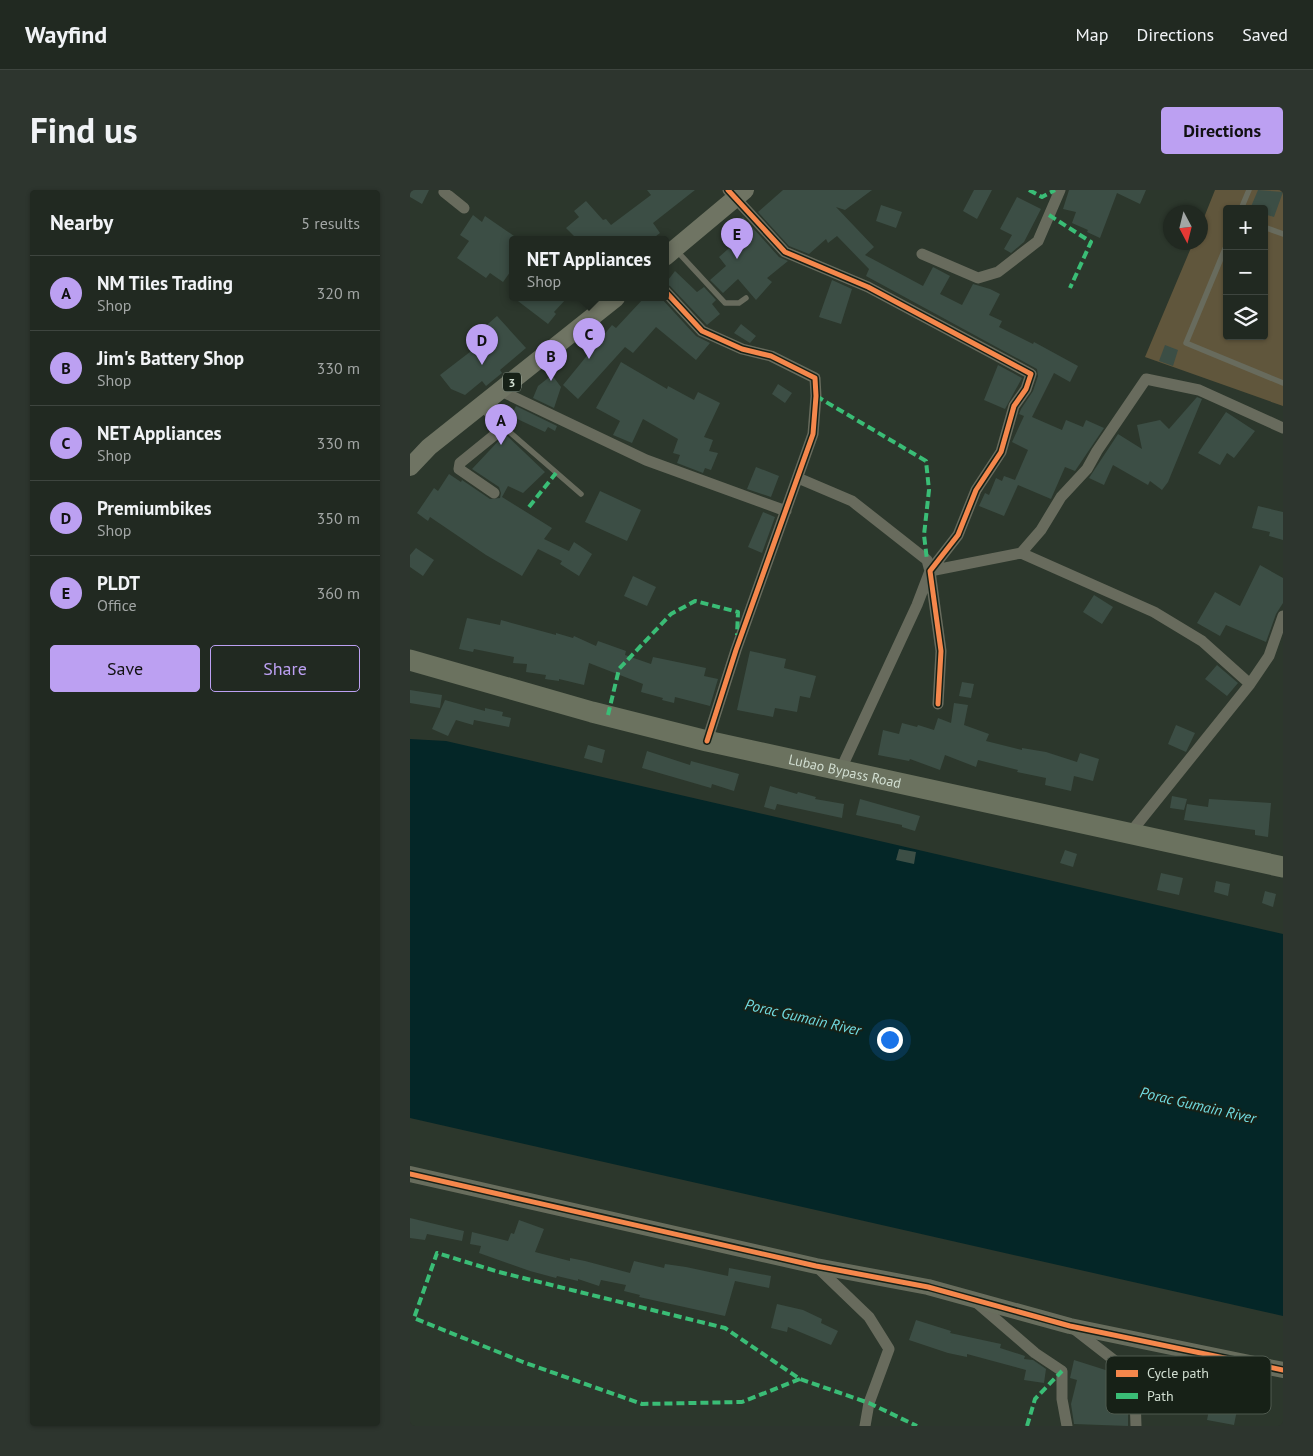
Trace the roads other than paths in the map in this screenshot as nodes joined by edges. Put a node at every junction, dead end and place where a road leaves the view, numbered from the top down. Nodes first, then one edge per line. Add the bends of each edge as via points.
1 (445, 190) edge
2 (1060, 190) edge
3 (1249, 190) edge
4 (736, 193) edge
5 (1243, 205) edge
6 (464, 208) dead end
7 (1268, 228) edge
8 (1283, 234) edge
9 (1225, 250) edge
10 (670, 253) edge
11 (922, 254) dead end
12 (669, 295) edge
13 (746, 298) dead end
14 (612, 301) edge
15 (1283, 383) edge
16 (501, 391) junction
17 (482, 406) junction
18 (500, 426) junction
19 (1283, 428) edge
20 (410, 467) edge
21 (798, 478) junction
22 (494, 493) dead end
23 (581, 494) dead end
24 (786, 511) junction
25 (1021, 553) junction
26 (930, 571) junction
27 (1283, 616) edge
28 (410, 660) edge
29 (1250, 684) junction
30 (938, 704) dead end
31 (707, 741) junction
32 (840, 771) junction
33 (1131, 832) junction
34 (1283, 867) edge
35 (410, 1174) edge
36 (816, 1266) junction
37 (974, 1301) junction
38 (1070, 1326) junction
39 (1109, 1356) edge
40 (1215, 1356) edge
41 (865, 1426) edge
42 (1067, 1426) edge

1 - 6 street
2 - 11 street via 1038,241 998,272 978,278
3 - 5 lane
4 - 10 main road
4 - 26 street via 785,252 868,287 1031,374 1026,389 1014,406 1001,452 976,490 958,535
7 - 8 lane
9 - 15 lane via 1186,344
10 - 13 lane via 725,303 739,303
12 - 21 street via 702,331 742,349 771,356 814,378 813,434
14 - 16 main road, 3
16 - 17 main road, 3
16 - 24 street via 646,460
17 - 18 street
17 - 20 main road, 3
18 - 22 street via 497,434 459,466
18 - 23 lane
19 - 25 street via 1199,390 1146,379 1087,469 1060,497 1041,530
21 - 24 street
21 - 26 street via 852,501 927,560
24 - 31 street
25 - 26 street
25 - 29 street via 1154,612 1202,641
26 - 30 street via 941,651
26 - 32 street
27 - 29 street via 1269,656
28 - 31 highway, Lubao Bypass Road
29 - 33 street
31 - 32 highway, Lubao Bypass Road
32 - 33 highway, Lubao Bypass Road
33 - 34 highway, Lubao Bypass Road
35 - 36 street
36 - 37 street via 928,1287
36 - 41 street via 869,1317 889,1349 868,1403
37 - 38 street
37 - 42 street via 1035,1353 1062,1371 1062,1399
38 - 39 street
38 - 40 street

